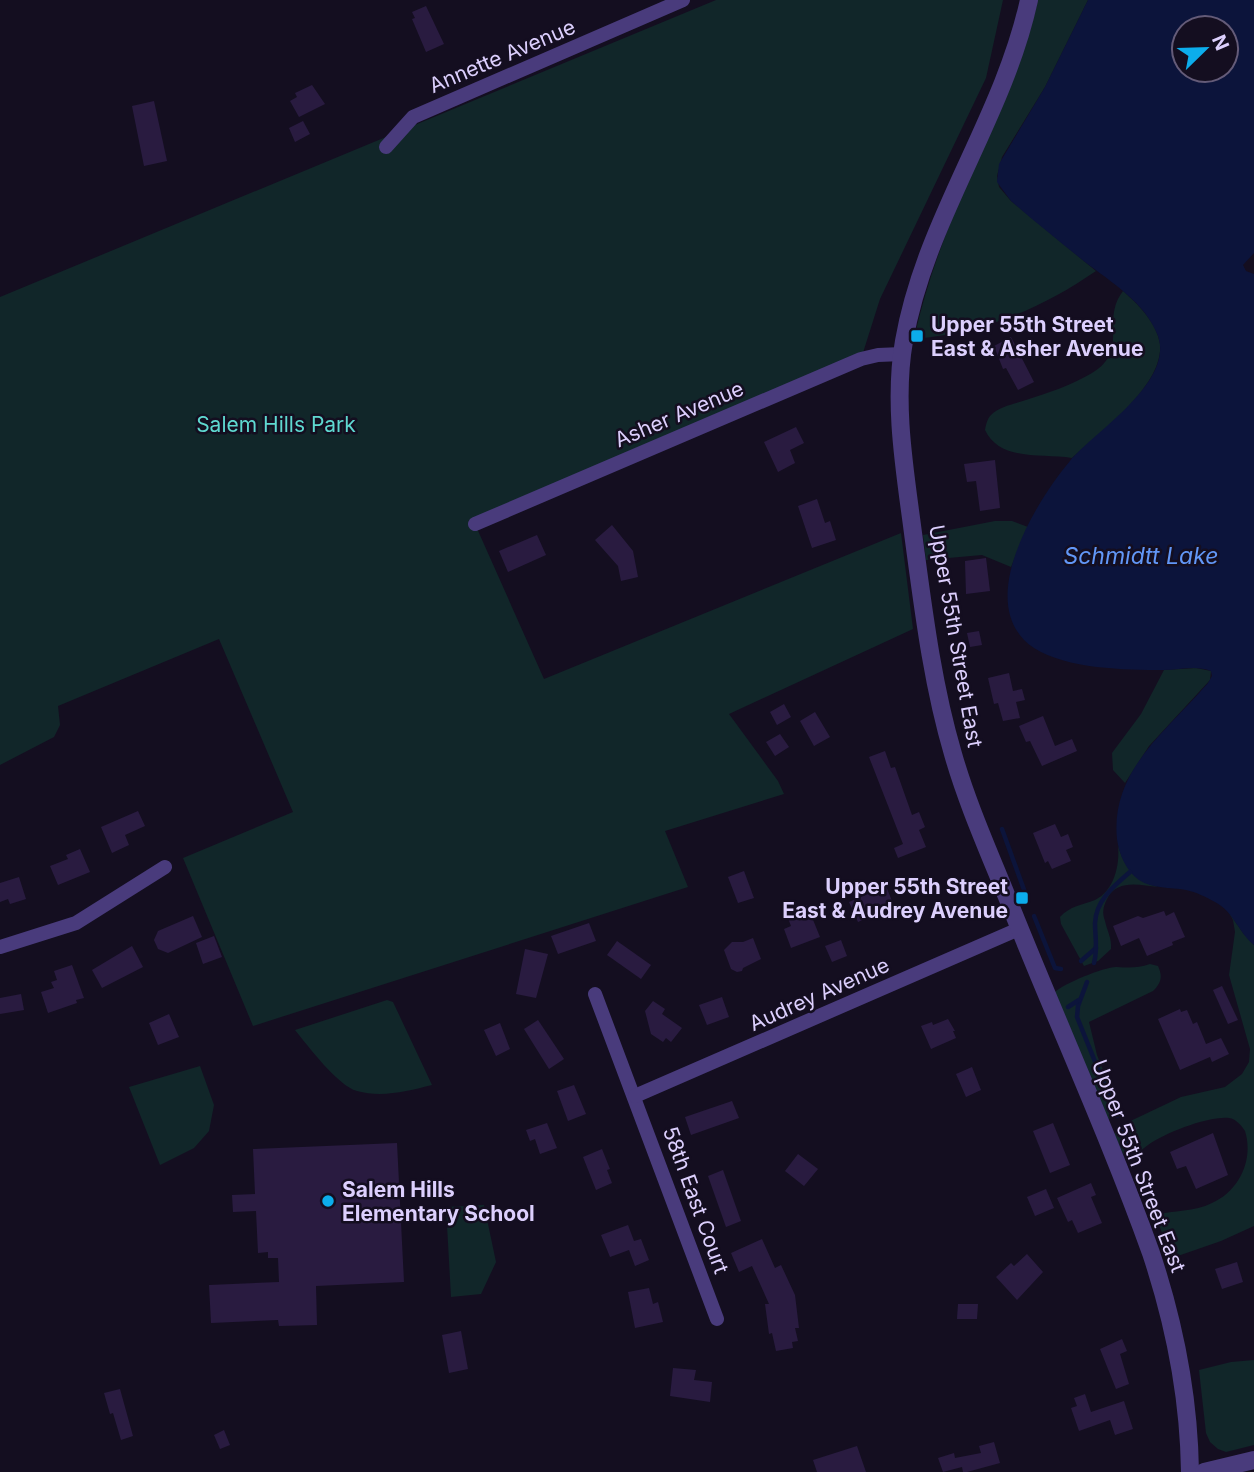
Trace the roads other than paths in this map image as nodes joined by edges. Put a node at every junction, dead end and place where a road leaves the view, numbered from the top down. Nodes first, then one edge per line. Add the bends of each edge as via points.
1 (683, 0) edge
2 (1029, 0) edge
3 (386, 147) dead end
4 (902, 354) junction
5 (475, 524) dead end
6 (165, 867) dead end
7 (1019, 929) junction
8 (0, 947) edge
9 (595, 994) dead end
10 (635, 1096) junction
11 (717, 1319) dead end
12 (1254, 1460) edge
13 (1190, 1472) edge
14 (1204, 1472) edge

1 - 3 street, Annette Avenue via 413,117
2 - 4 street, Upper 55th Street East via 1002,84 928,252
4 - 5 street, Asher Avenue via 863,358
4 - 7 street, Upper 55th Street East via 906,480 942,712 960,775
6 - 8 street via 76,923
7 - 10 street, Audrey Avenue
7 - 13 street, Upper 55th Street East via 1164,1291 1185,1392
9 - 10 street, 58th East Court
10 - 11 street, 58th East Court
12 - 14 street

